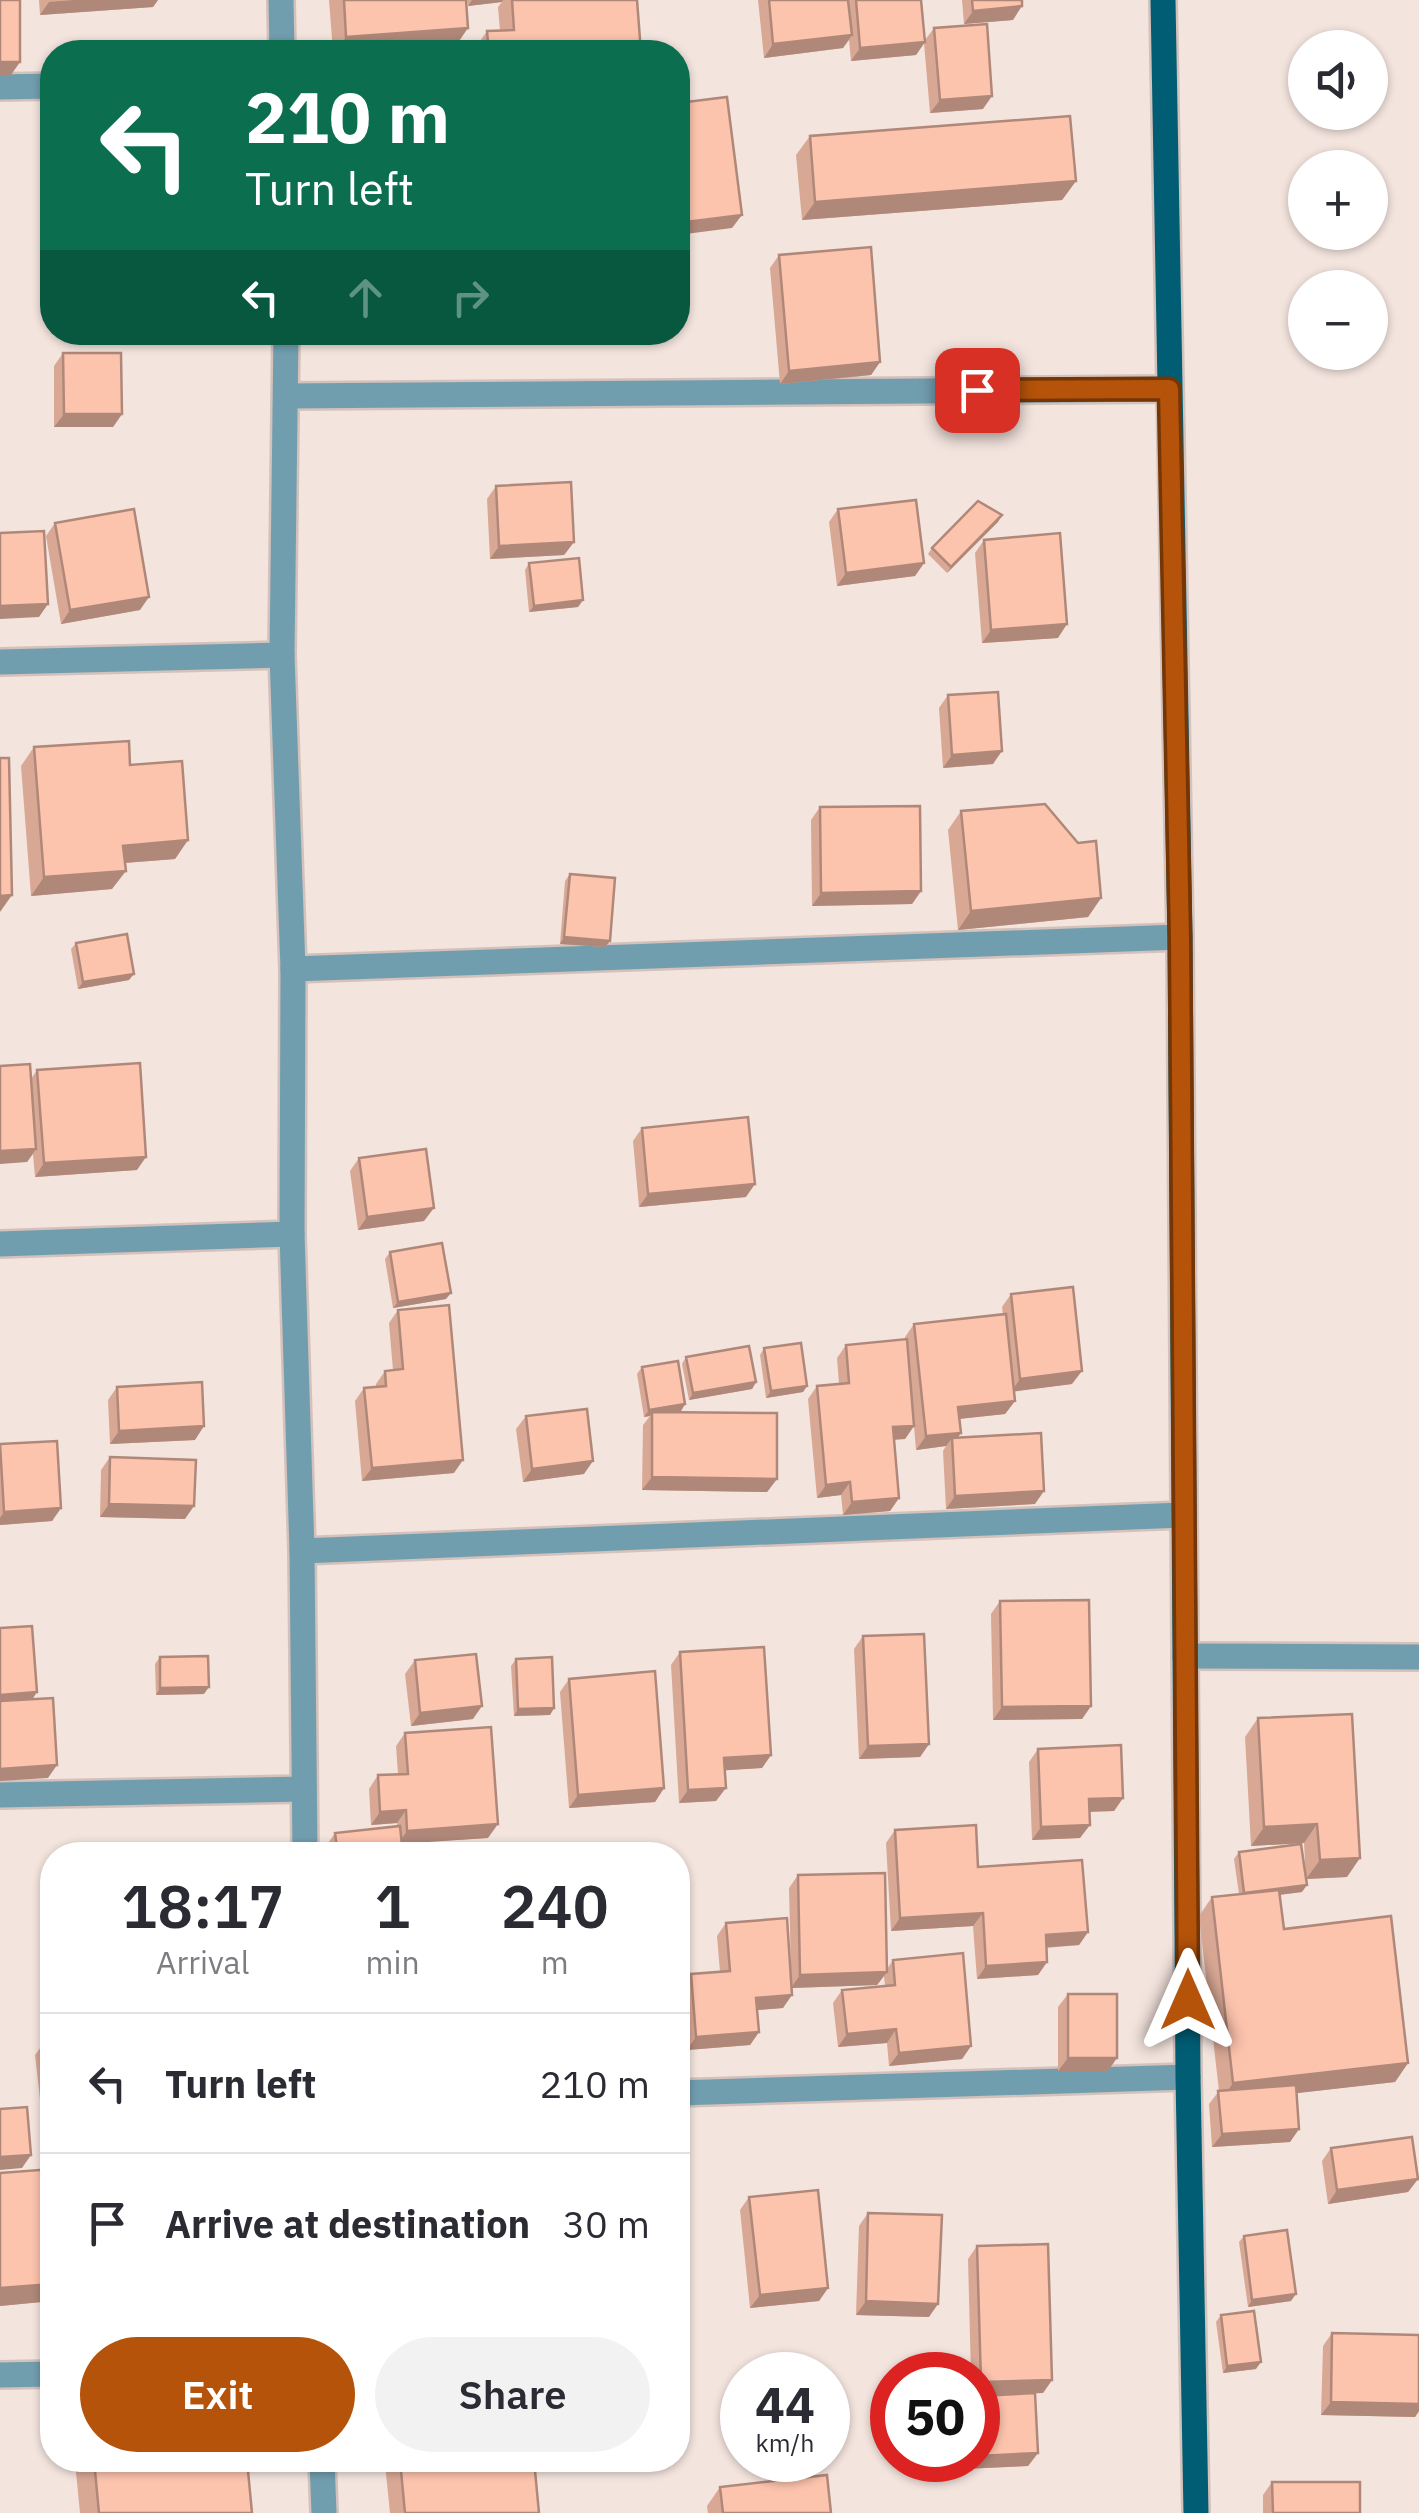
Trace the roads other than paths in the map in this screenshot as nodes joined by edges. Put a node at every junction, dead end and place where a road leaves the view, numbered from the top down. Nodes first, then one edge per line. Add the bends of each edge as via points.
1 (281, 0) edge
2 (1163, 0) edge
3 (282, 40) edge
4 (40, 86) edge
5 (0, 87) edge
6 (286, 345) edge
7 (1169, 389) junction
8 (286, 396) junction
9 (282, 655) junction
10 (0, 662) edge
11 (1180, 938) junction
12 (294, 969) junction
13 (292, 1234) junction
14 (0, 1244) edge
15 (1182, 1515) junction
16 (302, 1551) junction
17 (1185, 1656) junction
18 (1419, 1657) edge
19 (303, 1789) junction
20 (0, 1795) edge
21 (305, 1842) edge
22 (1188, 2076) junction
23 (690, 2093) edge
24 (40, 2374) edge
25 (0, 2375) edge
26 (322, 2472) edge
27 (324, 2513) edge
28 (1196, 2513) edge

1 - 3 street
2 - 7 main road
4 - 5 street
6 - 8 street
7 - 8 street
7 - 11 main road
8 - 9 street
9 - 10 street
9 - 12 street
11 - 12 street
11 - 15 main road
12 - 13 street
13 - 14 street
13 - 16 street
15 - 16 street
15 - 17 main road
16 - 19 street
17 - 18 street
17 - 22 main road
19 - 20 street
19 - 21 street
22 - 23 street
22 - 28 main road
24 - 25 street
26 - 27 street

